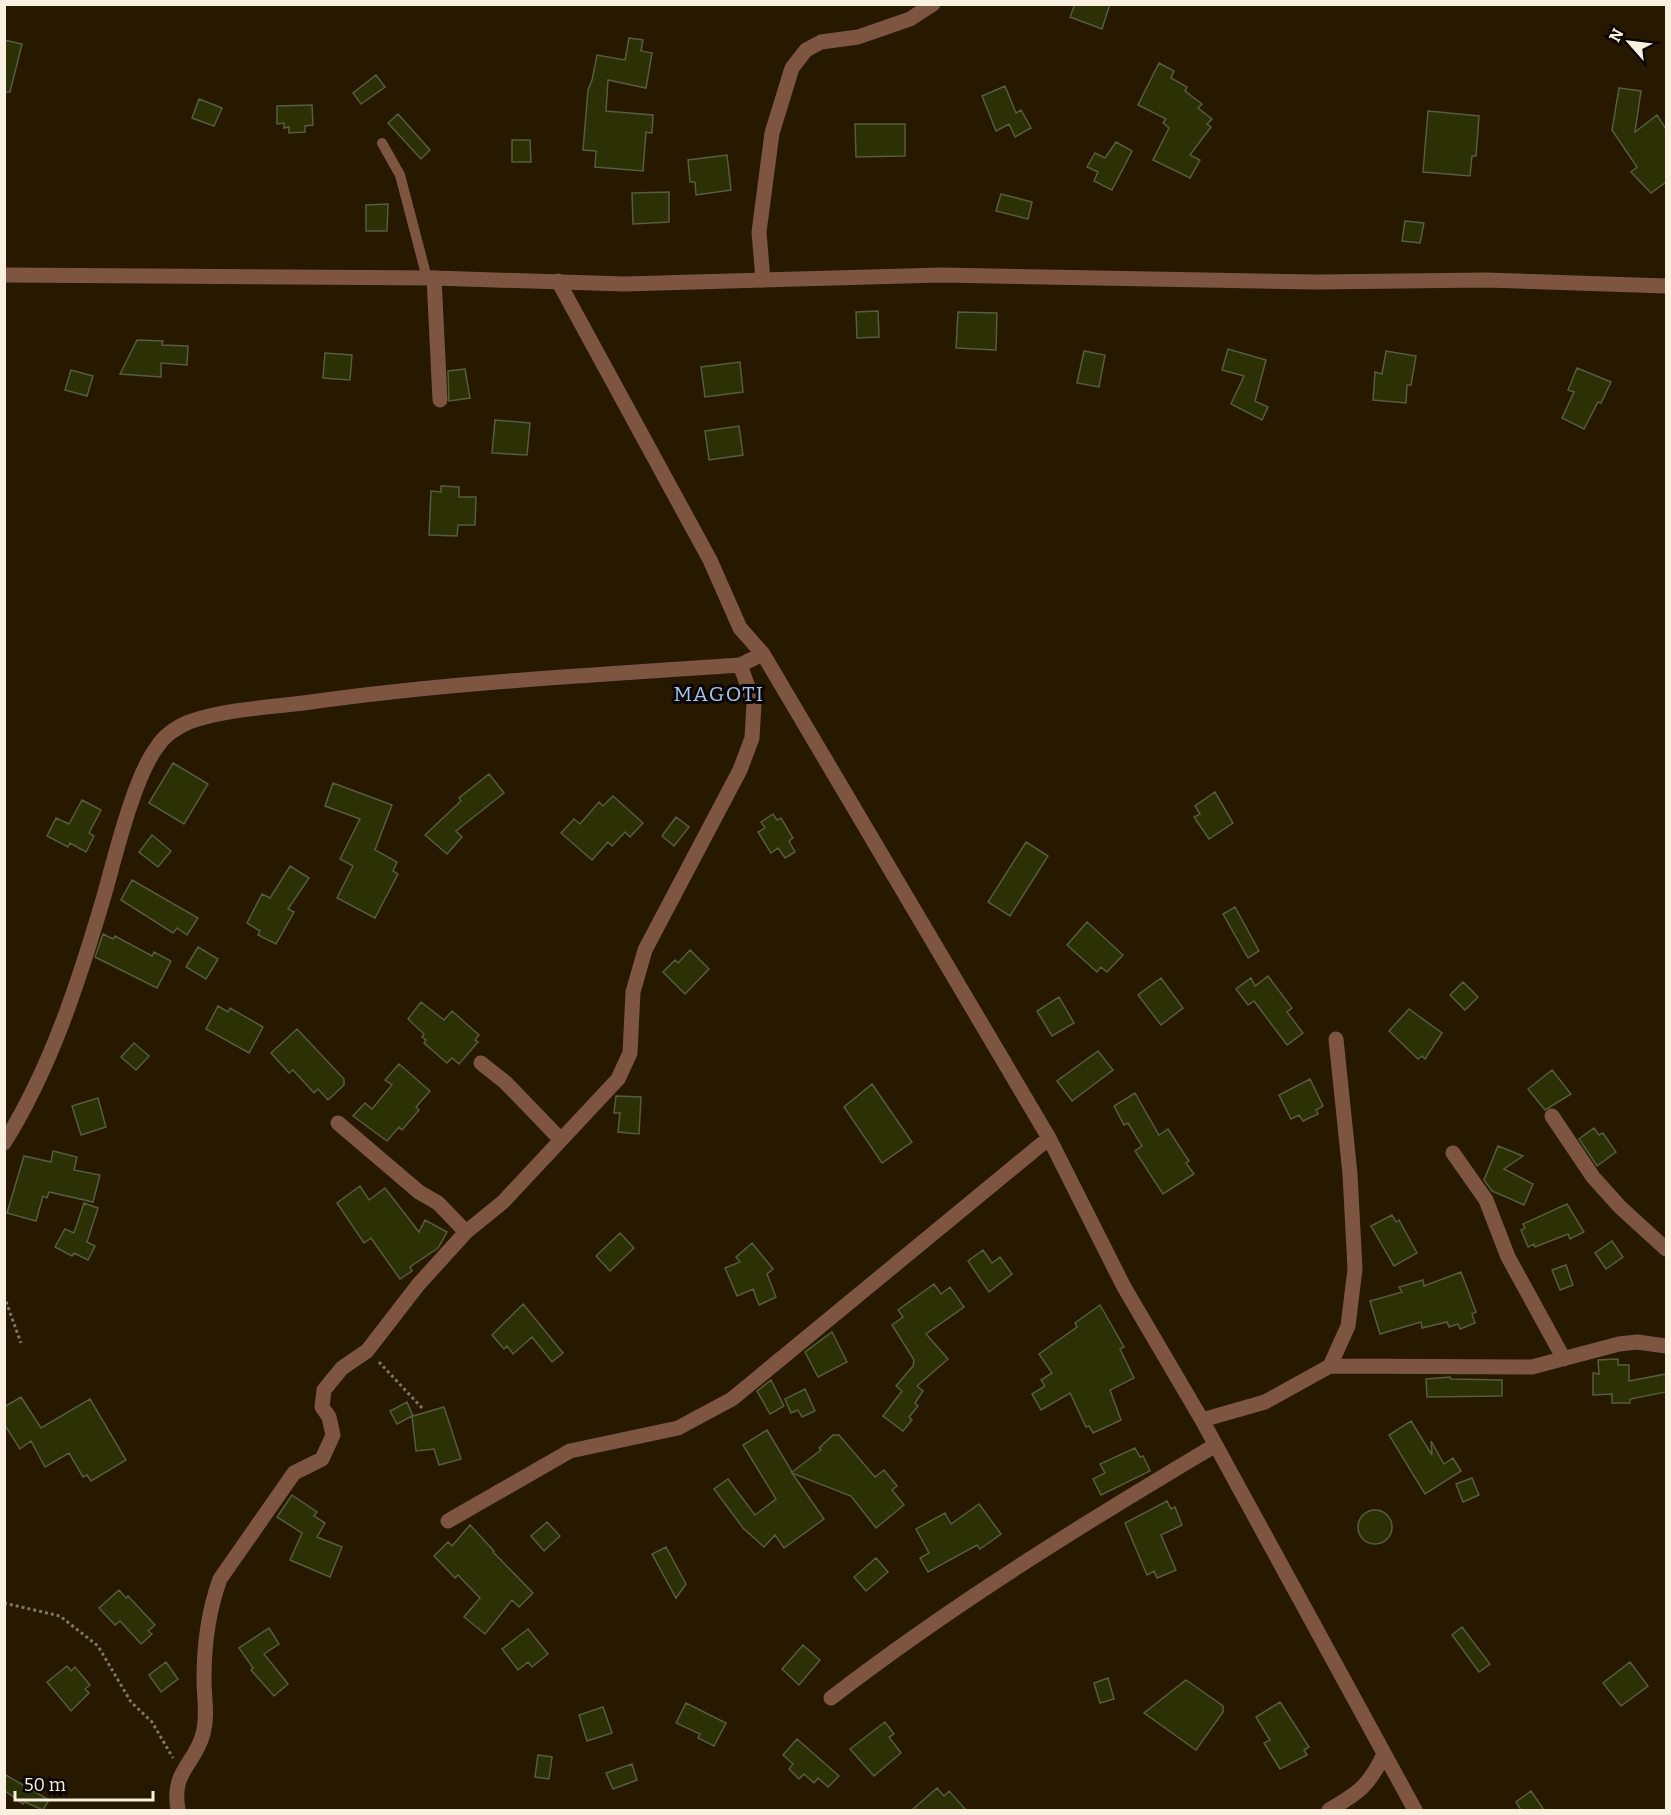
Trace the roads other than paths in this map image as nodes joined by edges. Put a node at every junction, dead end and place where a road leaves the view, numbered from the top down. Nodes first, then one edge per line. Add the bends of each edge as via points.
1 (933, 4) edge
2 (381, 143) dead end
3 (4, 275) edge
4 (430, 278) junction
5 (763, 280) junction
6 (558, 281) junction
7 (1666, 286) edge
8 (440, 400) dead end
9 (763, 654) junction
10 (741, 665) junction
11 (1336, 1039) dead end
12 (481, 1063) dead end
13 (1552, 1116) dead end
14 (338, 1123) dead end
15 (1049, 1138) junction
16 (561, 1140) junction
17 (4, 1143) edge
18 (1453, 1153) dead end
19 (465, 1232) junction
20 (1666, 1249) edge
21 (1666, 1346) edge
22 (1564, 1359) junction
23 (1330, 1366) junction
24 (1202, 1420) junction
25 (1214, 1446) junction
26 (448, 1521) dead end
27 (831, 1698) dead end
28 (1383, 1756) junction
29 (178, 1810) edge
30 (1329, 1810) edge
31 (1415, 1810) edge

1 - 5 street via 910,19 858,37 821,42 806,50 792,68 772,133 759,232
2 - 4 lane via 400,175
3 - 4 street
4 - 6 street
4 - 8 street
5 - 6 street via 624,284
5 - 7 street via 941,274 1317,282 1486,280
6 - 9 street via 710,560 740,628
9 - 10 street
9 - 15 street
10 - 16 street via 754,703 748,752 645,950 633,993 631,1047 626,1065 618,1079
10 - 17 street via 372,694 223,714 174,730 156,747 139,784 61,1025 30,1103
11 - 23 street via 1355,1269 1348,1326
12 - 16 street
13 - 20 street via 1593,1177
14 - 19 street via 419,1192 438,1203
15 - 24 street via 1124,1287
15 - 26 street via 732,1399 678,1428 570,1451
16 - 19 street via 504,1202
18 - 22 street via 1486,1200 1508,1257
19 - 29 street via 368,1351 342,1368 324,1390 322,1407 333,1435 322,1459 294,1473 220,1579 204,1643 203,1736 176,1791
21 - 22 street via 1619,1344
22 - 23 street via 1532,1367
23 - 24 street via 1265,1402
24 - 25 street
25 - 27 street via 1003,1574
25 - 28 street
28 - 30 street via 1371,1780 1358,1793
28 - 31 street

